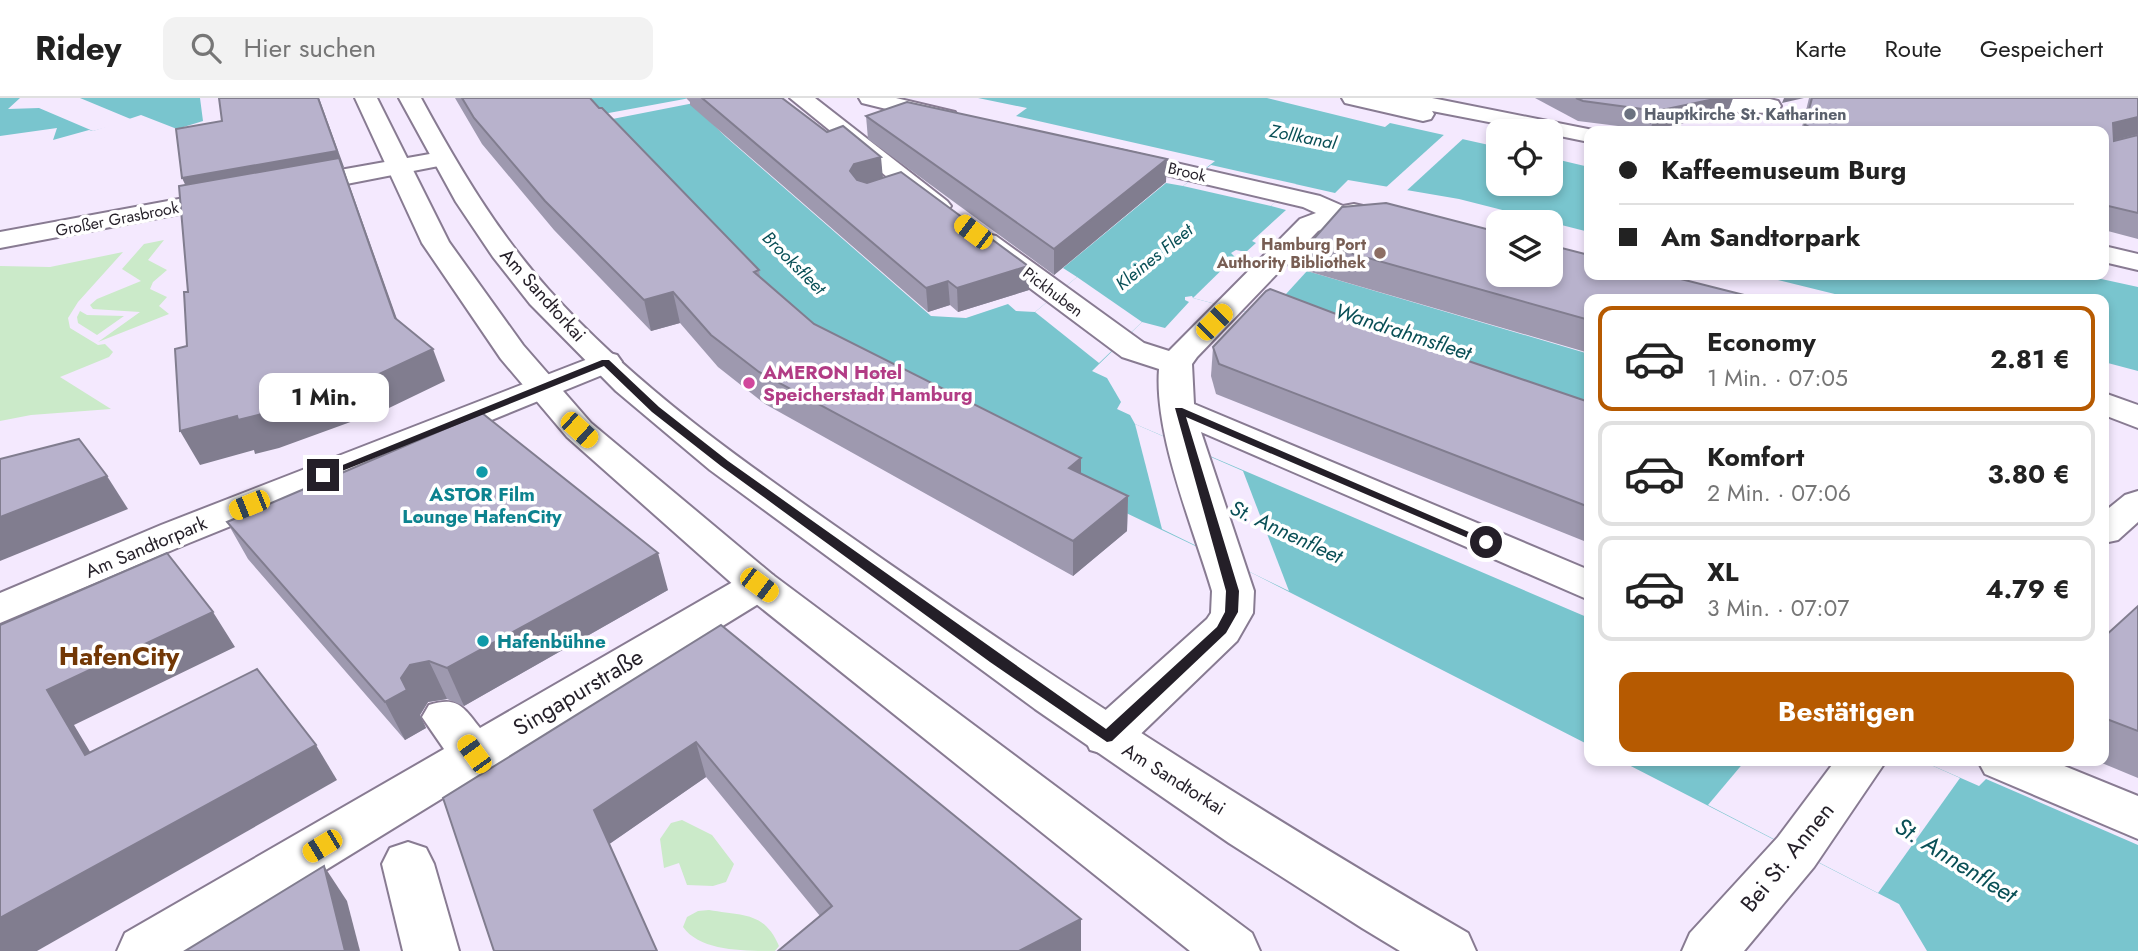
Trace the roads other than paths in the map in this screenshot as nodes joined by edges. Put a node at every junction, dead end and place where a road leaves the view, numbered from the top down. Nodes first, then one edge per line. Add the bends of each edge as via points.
1 (366, 98) edge
2 (410, 98) edge
3 (801, 98) edge
4 (870, 98) edge
5 (1353, 98) edge
6 (1398, 98) edge
7 (1450, 102) edge
8 (1710, 102) edge
9 (1776, 102) edge
10 (911, 109) junction
11 (968, 122) edge
12 (1715, 126) edge
13 (1762, 126) edge
14 (1486, 127) edge
15 (843, 133) junction
16 (1584, 134) edge
17 (1563, 144) edge
18 (1584, 148) edge
19 (436, 149) junction
20 (1096, 152) edge
21 (392, 158) junction
22 (259, 183) junction
23 (907, 183) junction
24 (878, 190) edge
25 (1378, 213) edge
26 (1339, 214) junction
27 (0, 222) edge
28 (0, 240) edge
29 (2109, 255) edge
30 (2138, 262) edge
31 (606, 362) junction
32 (1176, 364) junction
33 (543, 388) junction
34 (2109, 405) edge
35 (1179, 410) junction
36 (2138, 418) edge
37 (1584, 584) edge
38 (759, 585) junction
39 (0, 608) edge
40 (445, 717) dead end
41 (1107, 737) junction
42 (474, 754) junction
43 (1858, 766) edge
44 (2014, 766) edge
45 (2138, 818) edge
46 (408, 864) dead end
47 (145, 951) edge
48 (431, 951) edge
49 (1232, 951) edge
50 (1448, 951) edge
51 (1710, 951) edge

1 - 21 street
2 - 19 street, Am Sandtorkai
3 - 15 street, Pickhuben
4 - 10 street
5 - 14 street
6 - 7 street
7 - 16 street
8 - 9 street
8 - 12 street
9 - 13 street
10 - 11 street
10 - 15 street
15 - 23 street, Pickhuben
17 - 18 street
19 - 21 street, Großer Grasbrook
19 - 31 street, Am Sandtorkai via 488,231 539,296
20 - 26 street, Brook via 1284,194
21 - 22 street, Großer Grasbrook
21 - 33 street via 452,268
22 - 27 street, Großer Grasbrook
22 - 28 street, Großer Grasbrook
23 - 24 street
23 - 32 street, Pickhuben via 1120,342 1145,356
25 - 26 street
26 - 32 street via 1309,225
29 - 30 street
31 - 33 street, Am Sandtorpark
31 - 41 street, Am Sandtorkai via 655,410 725,464
32 - 35 street via 1173,375
33 - 38 street via 579,430
33 - 39 street, Am Sandtorpark
34 - 36 street
35 - 37 street
35 - 41 street via 1234,603 1228,621
38 - 42 street, Singapurstraße
38 - 49 street
40 - 42 street
41 - 50 street, Am Sandtorkai
42 - 47 street, Singapurstraße
43 - 51 street, Bei St. Annen via 1796,852
44 - 45 street
46 - 48 street

